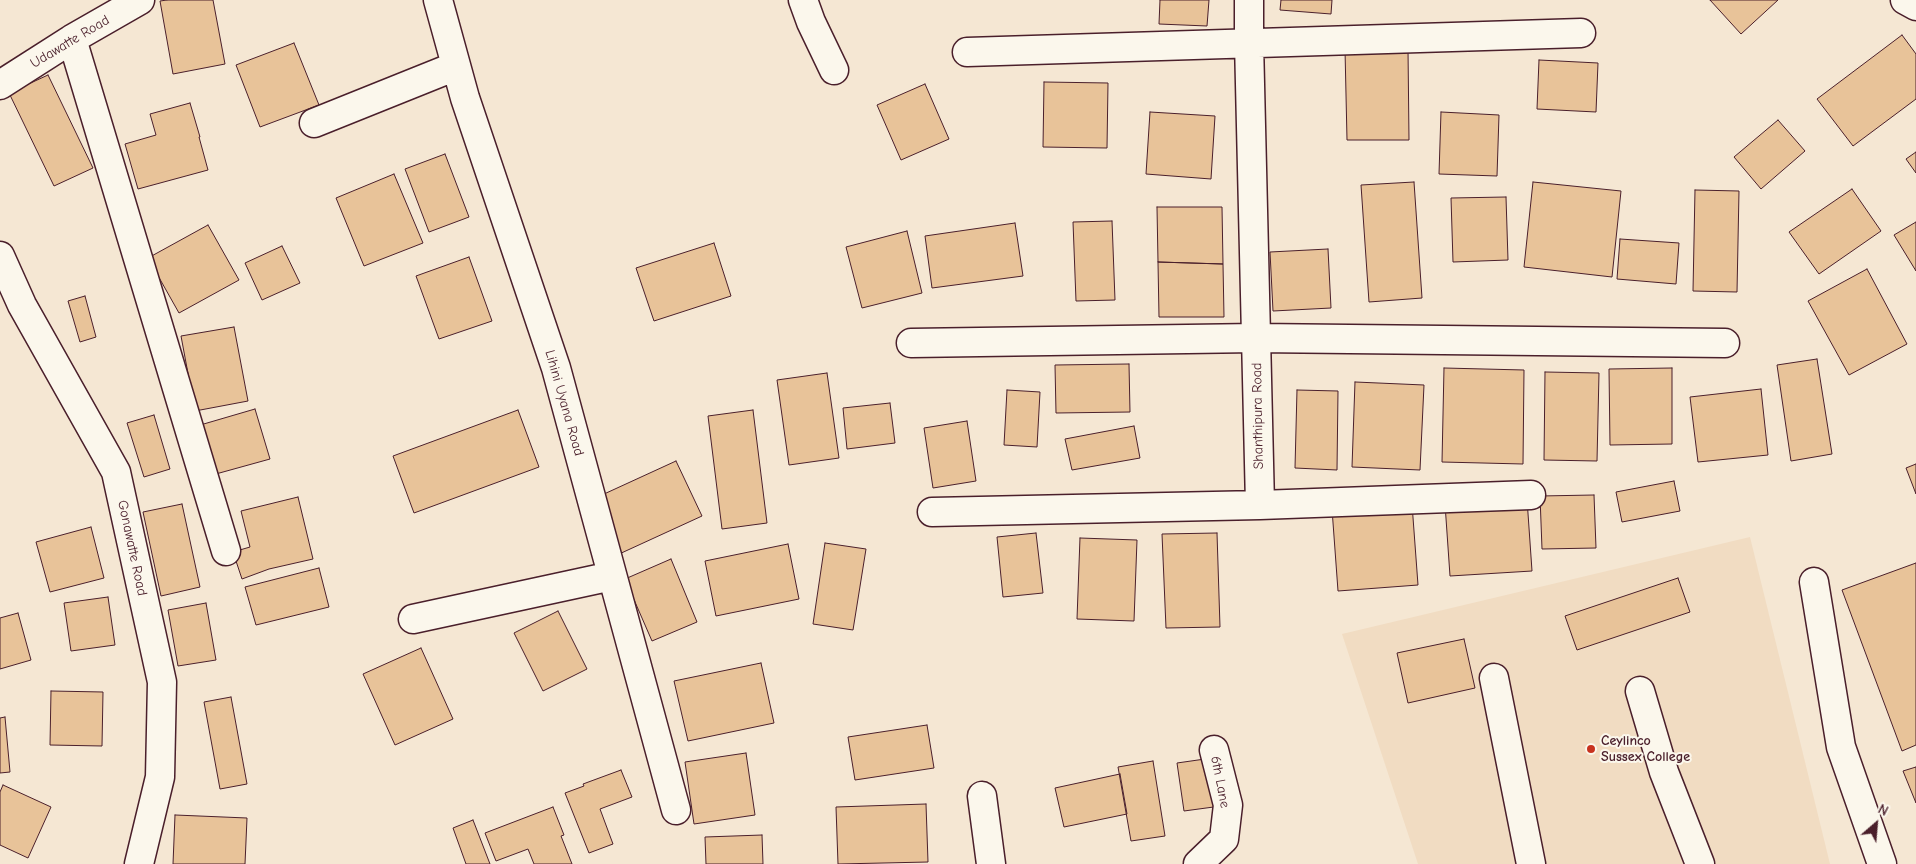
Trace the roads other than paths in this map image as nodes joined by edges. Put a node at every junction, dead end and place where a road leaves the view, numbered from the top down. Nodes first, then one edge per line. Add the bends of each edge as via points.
1 (140, 0) edge
2 (438, 0) edge
3 (803, 0) edge
4 (1249, 0) edge
5 (1905, 0) edge
6 (1916, 6) edge
7 (1581, 33) dead end
8 (72, 39) junction
9 (1249, 42) junction
10 (967, 52) dead end
11 (456, 66) junction
12 (834, 70) dead end
13 (0, 84) edge
14 (314, 123) dead end
15 (0, 256) edge
16 (1256, 338) junction
17 (911, 343) dead end
18 (1725, 343) dead end
19 (1531, 495) dead end
20 (1260, 505) junction
21 (932, 512) dead end
22 (226, 551) dead end
23 (612, 576) junction
24 (1814, 582) dead end
25 (413, 620) dead end
26 (1494, 678) dead end
27 (1640, 691) dead end
28 (1214, 750) dead end
29 (982, 796) dead end
30 (676, 810) dead end
31 (140, 864) edge
32 (991, 864) edge
33 (1198, 864) edge
34 (1531, 864) edge
35 (1700, 864) edge
36 (1882, 864) edge

1 - 8 street, Udawatte Road
2 - 11 street, Lihini Uyana Road
3 - 12 street
4 - 9 street, Shanthipura Road
5 - 6 street
7 - 9 street
8 - 13 street, Udawatte Road
8 - 22 street
9 - 10 street
9 - 16 street, Shanthipura Road
11 - 14 street
11 - 23 street, Lihini Uyana Road via 556,368
15 - 31 street, Gonawatte Road via 22,305 116,472 162,682 160,777
16 - 17 street
16 - 18 street
16 - 20 street, Shanthipura Road
19 - 20 street
20 - 21 street
23 - 25 street
23 - 30 street, Lihini Uyana Road
24 - 36 street via 1841,747
26 - 34 street
27 - 35 street via 1664,772
28 - 33 street, 6th Lane via 1228,805 1224,839
29 - 32 street

